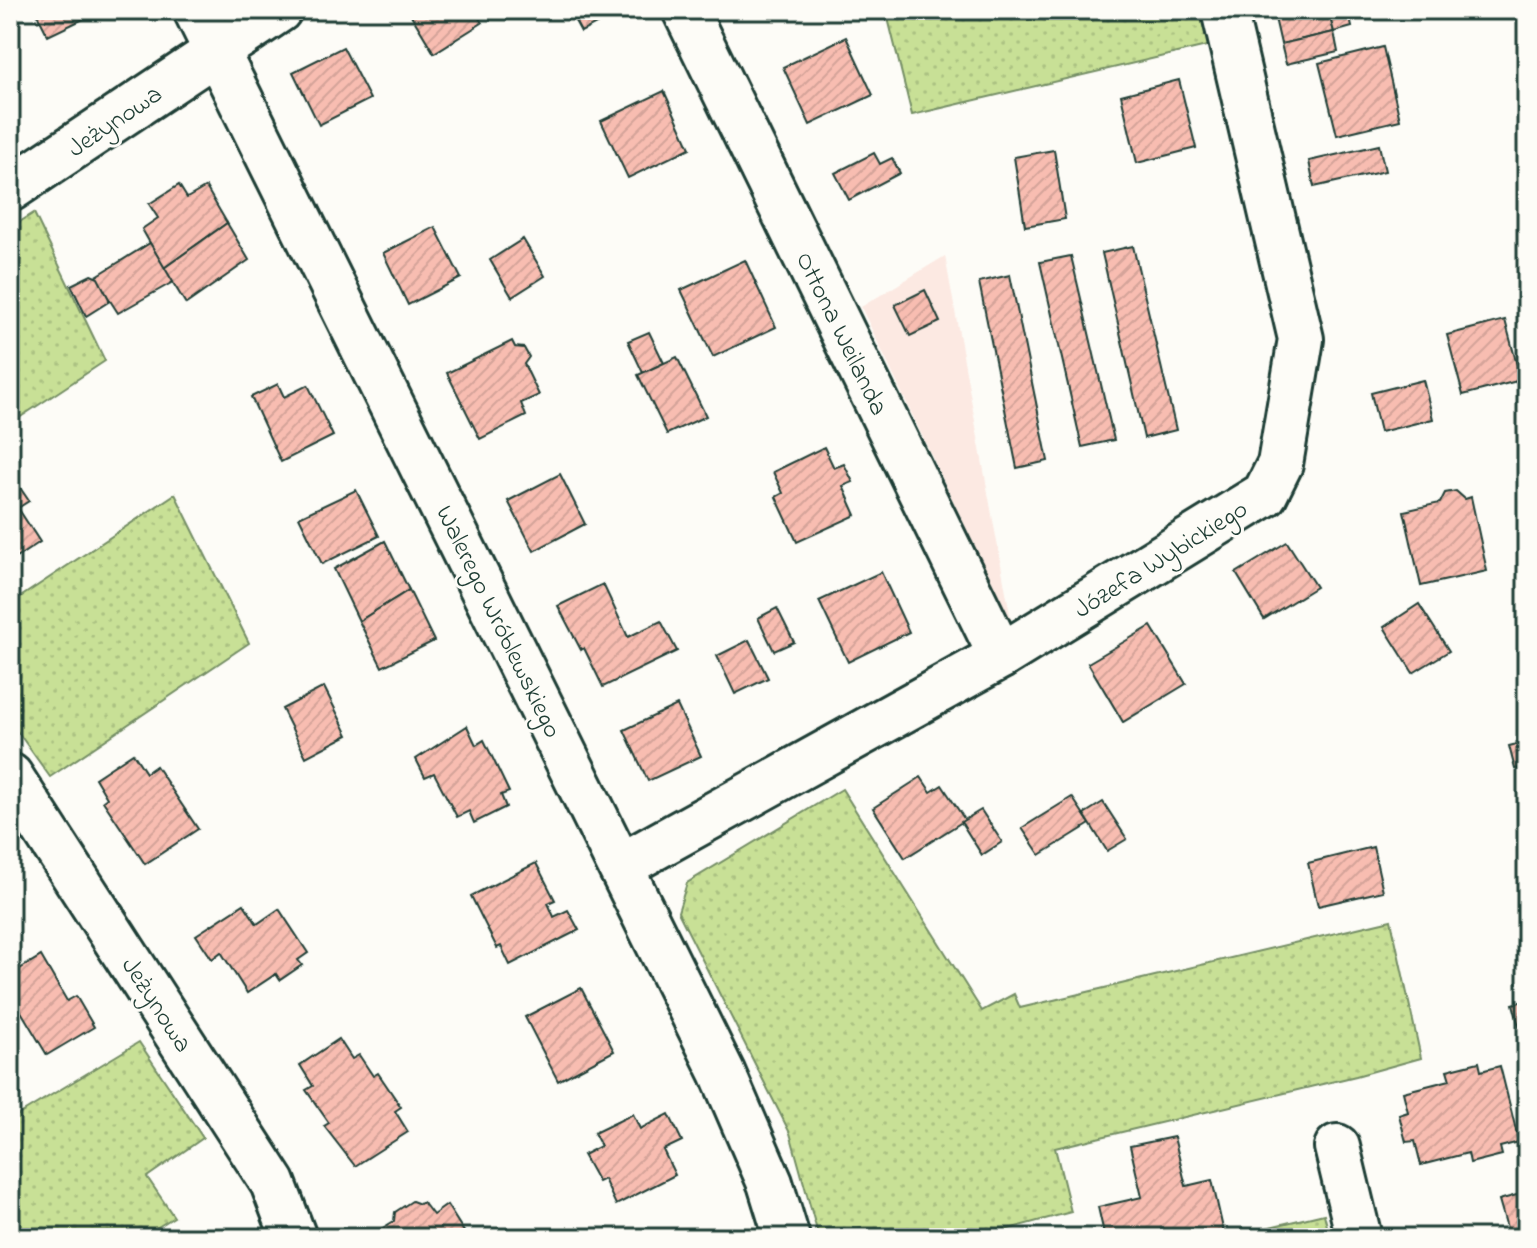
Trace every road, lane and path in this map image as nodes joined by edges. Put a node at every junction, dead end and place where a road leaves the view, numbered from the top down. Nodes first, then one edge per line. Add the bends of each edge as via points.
1 (196, 10) edge
2 (279, 10) edge
3 (685, 10) edge
4 (1224, 10) edge
5 (218, 51) junction
6 (10, 189) edge
7 (1001, 656) junction
8 (10, 776) edge
9 (621, 866) junction
10 (1337, 1147) dead end
11 (294, 1238) edge
12 (787, 1238) edge
13 (1359, 1238) edge

1 - 5 street, Walerego Wróblewskiego
2 - 5 street, Jeżynowa
3 - 7 street, Ottona Weilanda
4 - 7 street, Józefa Wybickiego via 1301,339 1280,464 1265,494
5 - 6 street, Jeżynowa
5 - 9 street, Walerego Wróblewskiego
7 - 9 street, Józefa Wybickiego
8 - 11 street, Jeżynowa via 273,1183
9 - 12 street, Walerego Wróblewskiego via 722,1072 770,1183
10 - 13 street

